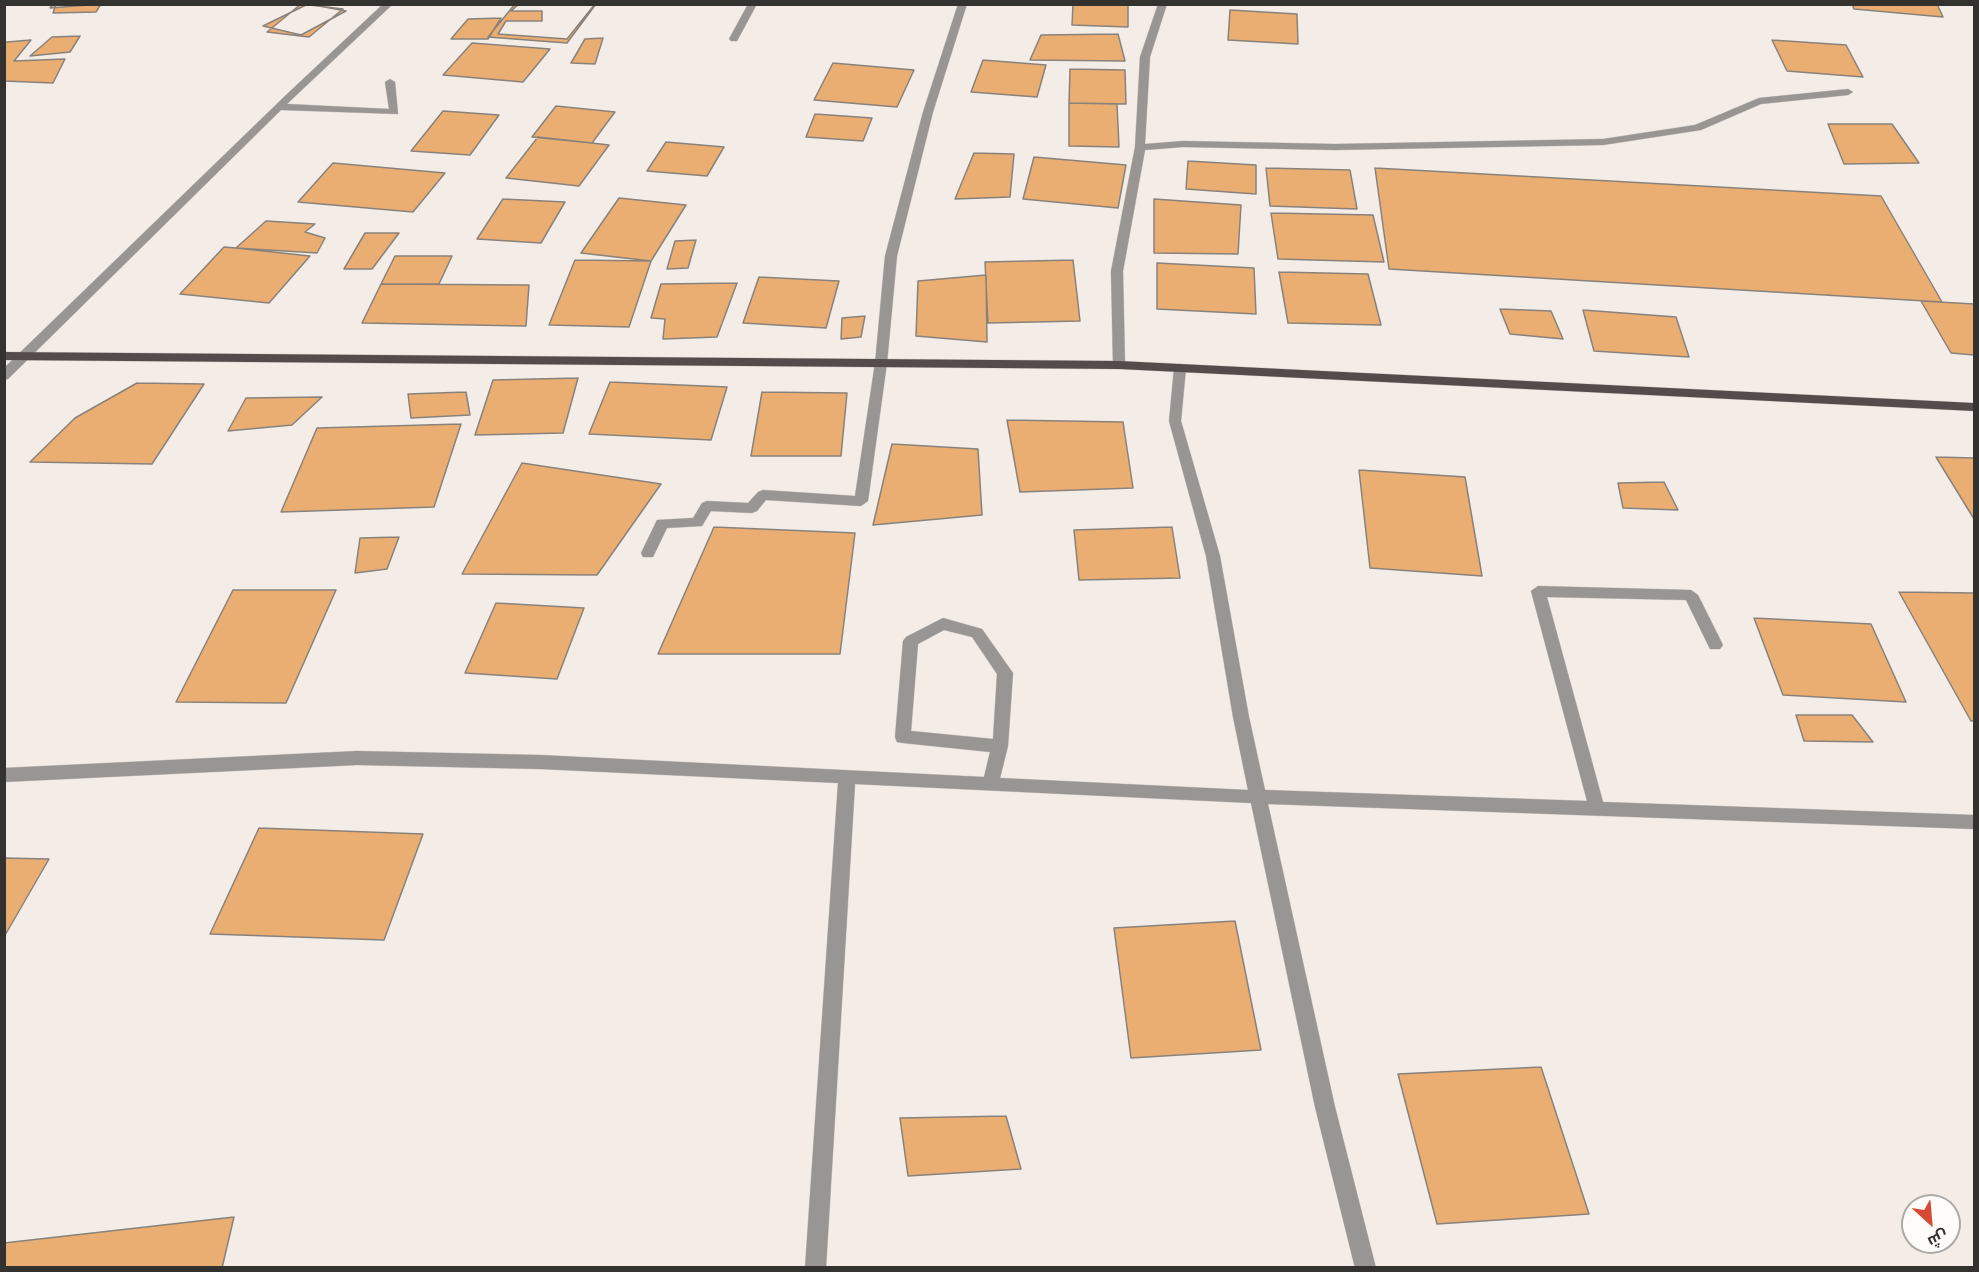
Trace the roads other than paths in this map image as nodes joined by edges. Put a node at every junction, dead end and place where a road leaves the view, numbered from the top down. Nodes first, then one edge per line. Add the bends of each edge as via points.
1 (389, 4) edge
2 (753, 4) edge
3 (963, 4) edge
4 (1163, 4) edge
5 (734, 39) dead end
6 (390, 82) dead end
7 (1848, 92) dead end
8 (279, 107) junction
9 (1140, 147) junction
10 (4, 356) edge
11 (23, 356) junction
12 (881, 363) junction
13 (1119, 365) junction
14 (1180, 368) junction
15 (4, 376) edge
16 (1974, 407) edge
17 (648, 553) dead end
18 (1715, 645) dead end
19 (1000, 746) junction
20 (4, 775) edge
21 (847, 777) junction
22 (990, 784) junction
23 (1258, 797) junction
24 (1597, 809) junction
25 (1974, 822) edge
26 (815, 1268) edge
27 (1366, 1268) edge

1 - 8 street
2 - 5 street
3 - 12 street via 928,112 891,256
4 - 9 street via 1145,57
6 - 8 street via 394,112
7 - 9 street via 1759,101 1697,128 1603,142
8 - 11 street
9 - 13 street via 1117,271
10 - 11 main road
11 - 12 main road
11 - 15 street
12 - 13 main road
12 - 17 street via 861,501 763,495 752,508 707,506 698,524 662,523
13 - 14 main road
14 - 16 main road
14 - 23 street via 1175,421 1213,556
18 - 24 street via 1691,595 1538,591
19 - 19 street via 903,737 911,641 943,624 977,633 1005,673
19 - 22 street
20 - 21 street via 357,758 540,762
21 - 22 street
21 - 26 street
22 - 23 street
23 - 24 street
23 - 27 street via 1325,1107
24 - 25 street

